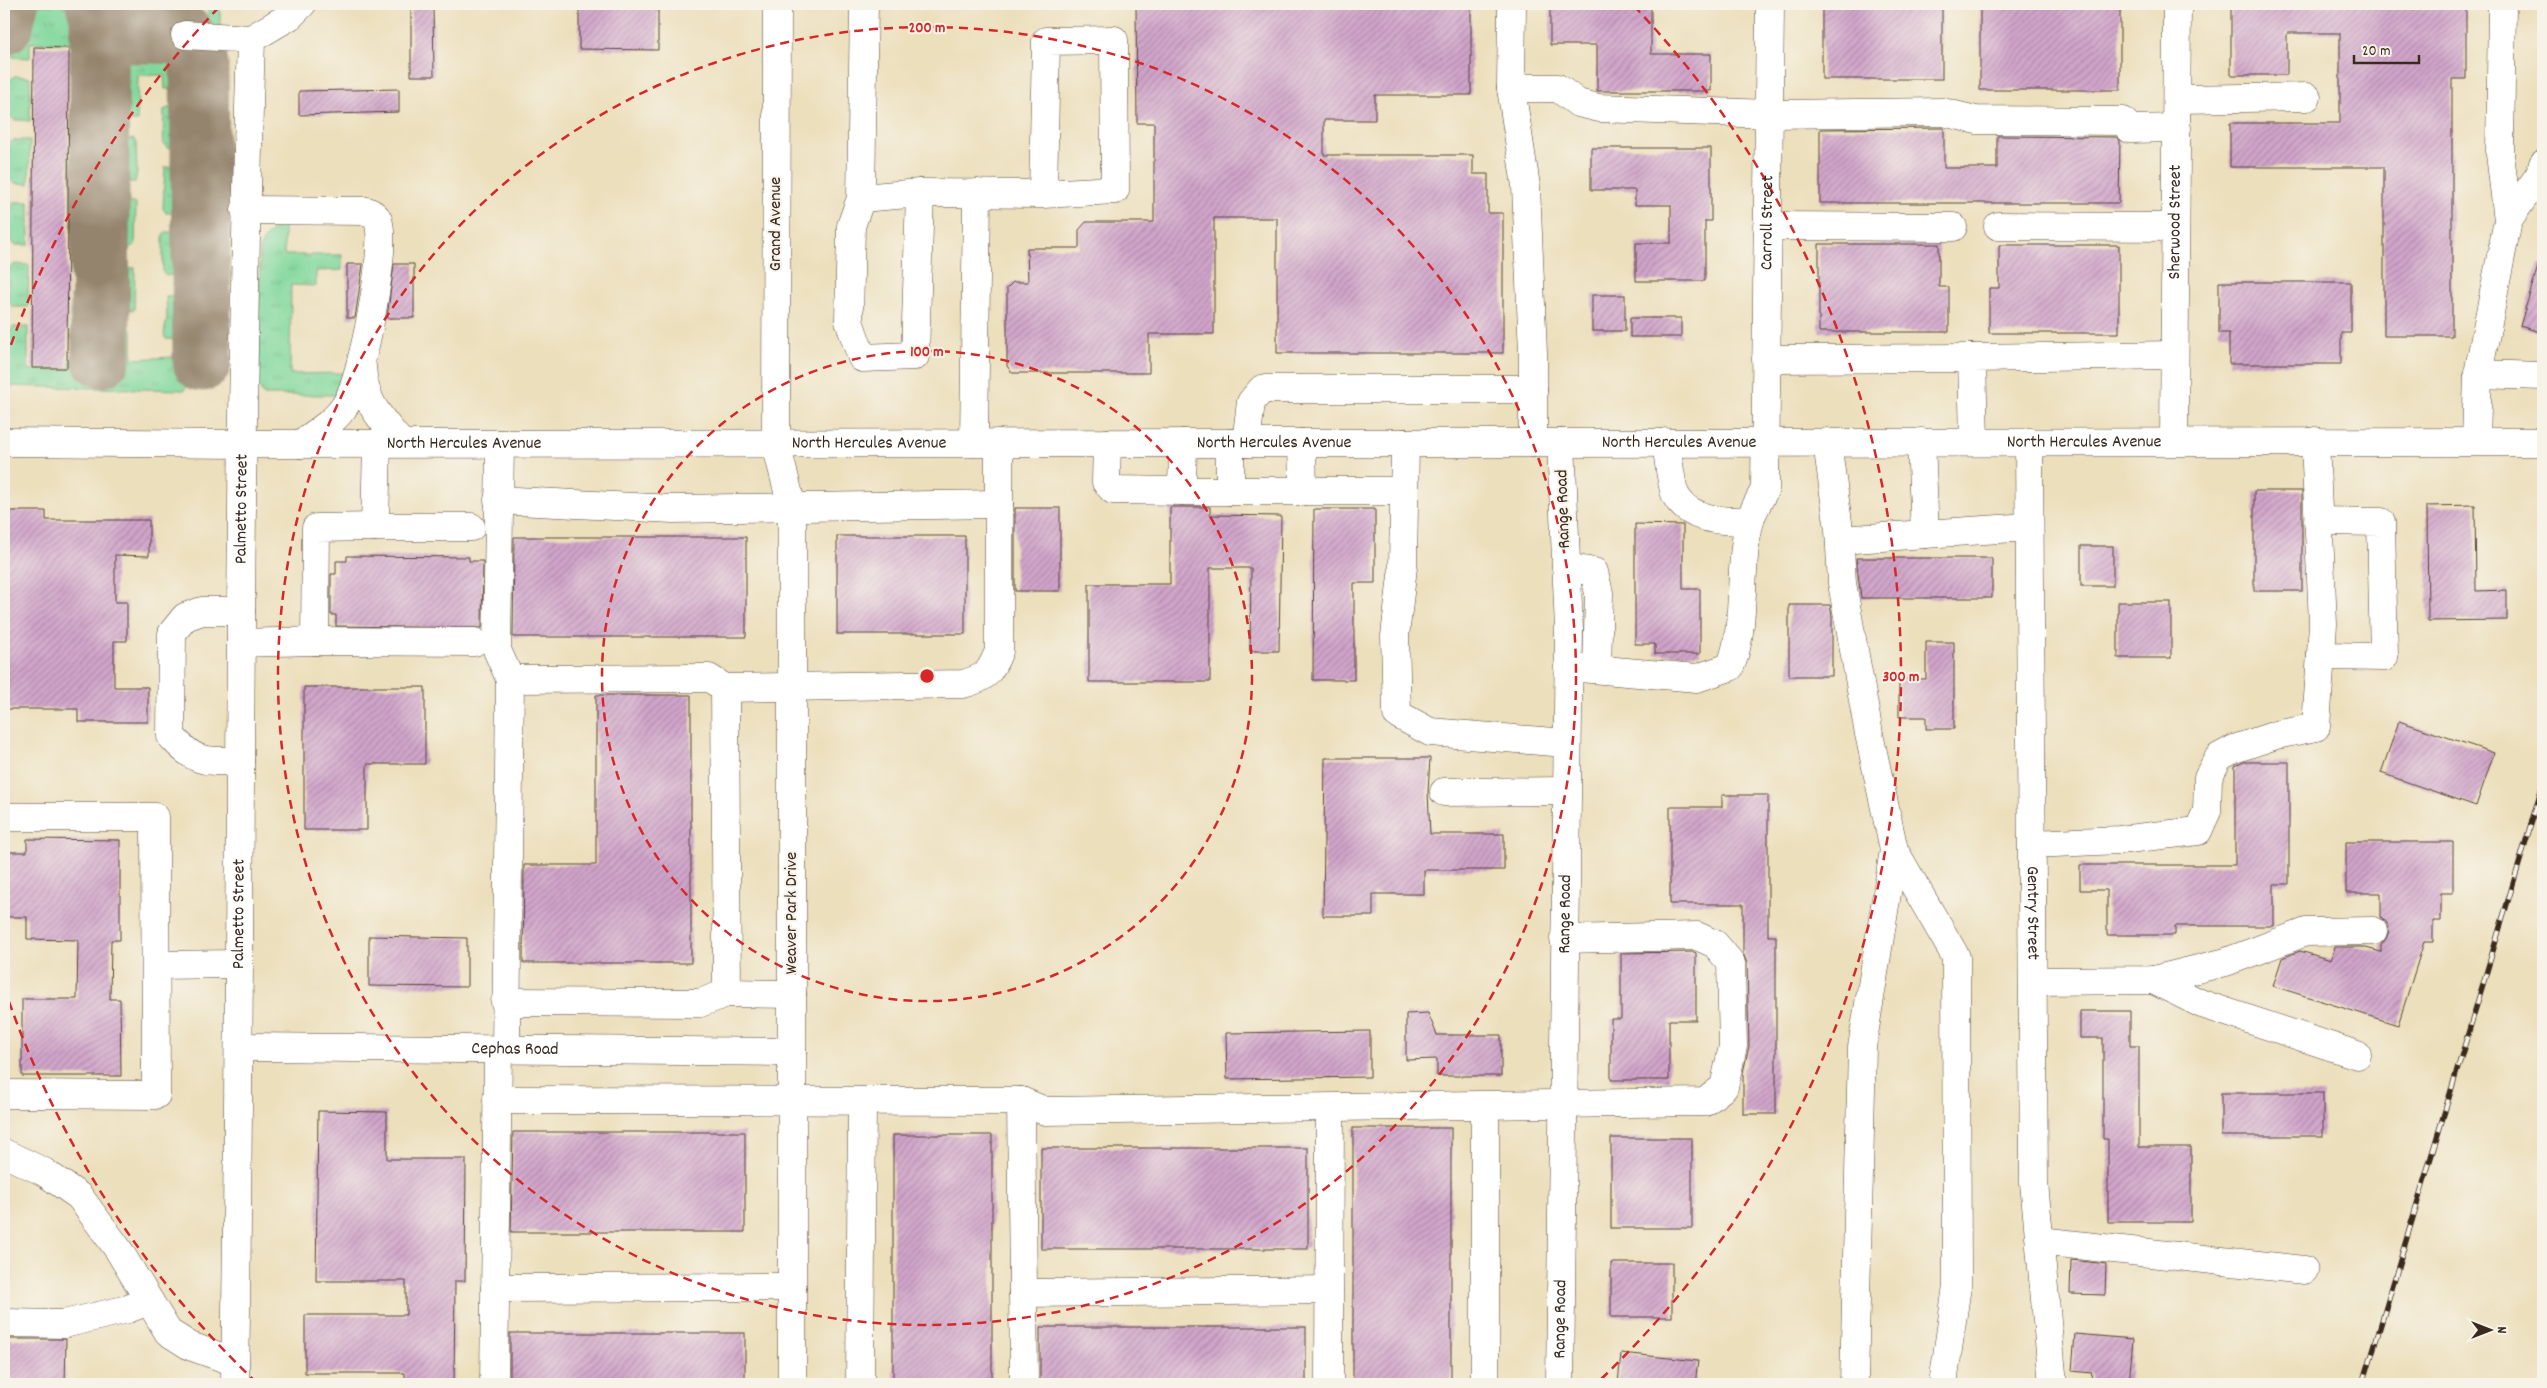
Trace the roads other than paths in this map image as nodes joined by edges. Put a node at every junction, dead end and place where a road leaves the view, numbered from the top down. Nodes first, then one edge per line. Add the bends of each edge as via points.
1 (302, 4) edge
2 (777, 4) edge
3 (864, 4) edge
4 (1512, 4) edge
5 (1770, 4) edge
6 (2177, 4) edge
7 (2502, 4) edge
8 (185, 35) dead end
9 (251, 39) junction
10 (1511, 88) junction
11 (2307, 97) dead end
12 (2177, 98) junction
13 (1770, 114) junction
14 (2177, 128) junction
15 (2543, 164) edge
16 (920, 193) junction
17 (977, 193) junction
18 (1043, 194) junction
19 (862, 198) junction
20 (245, 210) junction
21 (2508, 220) junction
22 (1768, 226) junction
23 (1998, 226) dead end
24 (2175, 226) junction
25 (1953, 227) dead end
26 (2174, 355) junction
27 (1972, 358) junction
28 (362, 359) junction
29 (1766, 359) junction
30 (2478, 374) junction
31 (2543, 376) edge
32 (1533, 389) junction
33 (2174, 441) junction
34 (2315, 441) junction
35 (2476, 441) junction
36 (4, 442) edge
37 (1666, 442) junction
38 (1766, 442) junction
39 (1827, 442) junction
40 (1921, 442) junction
41 (1974, 442) junction
42 (2028, 442) junction
43 (2543, 442) edge
44 (389, 443) junction
45 (986, 443) junction
46 (1107, 443) junction
47 (1183, 443) junction
48 (1238, 443) junction
49 (1302, 443) junction
50 (1404, 443) junction
51 (1533, 443) junction
52 (1561, 443) junction
53 (242, 444) junction
54 (300, 444) junction
55 (500, 444) junction
56 (776, 444) junction
57 (1182, 491) junction
58 (1230, 491) junction
59 (1303, 491) junction
60 (1404, 491) junction
61 (498, 500) junction
62 (999, 504) junction
63 (792, 507) junction
64 (1750, 520) junction
65 (2318, 521) junction
66 (375, 527) junction
67 (471, 527) dead end
68 (2029, 527) junction
69 (1925, 534) junction
70 (1840, 540) junction
71 (1566, 567) junction
72 (241, 611) junction
73 (315, 641) junction
74 (474, 642) dead end
75 (241, 643) junction
76 (2321, 656) junction
77 (1568, 668) junction
78 (1597, 669) junction
79 (510, 679) junction
80 (792, 687) junction
81 (725, 688) junction
82 (1566, 743) junction
83 (240, 761) junction
84 (1566, 791) junction
85 (1444, 792) dead end
86 (4, 817) edge
87 (2032, 844) junction
88 (1894, 850) junction
89 (2373, 931) dead end
90 (1564, 939) junction
91 (238, 964) junction
92 (156, 965) junction
93 (2153, 980) junction
94 (2034, 981) junction
95 (727, 993) junction
96 (792, 994) junction
97 (505, 1002) junction
98 (238, 1048) junction
99 (502, 1049) junction
100 (792, 1052) junction
101 (2357, 1055) dead end
102 (4, 1094) edge
103 (497, 1100) junction
104 (862, 1101) junction
105 (1021, 1101) junction
106 (793, 1102) junction
107 (1563, 1104) junction
108 (1486, 1106) junction
109 (1330, 1108) junction
110 (4, 1153) edge
111 (2040, 1241) junction
112 (2304, 1270) dead end
113 (792, 1287) junction
114 (495, 1288) junction
115 (1329, 1290) junction
116 (1023, 1293) junction
117 (148, 1301) junction
118 (4, 1323) edge
119 (235, 1373) edge
120 (494, 1384) edge
121 (792, 1384) edge
122 (860, 1384) edge
123 (1024, 1384) edge
124 (1329, 1384) edge
125 (1486, 1384) edge
126 (1560, 1384) edge
127 (1854, 1384) edge
128 (1943, 1384) edge
129 (2054, 1384) edge

1 - 9 street via 290,16
2 - 56 street, Grand Avenue
3 - 19 street
4 - 10 street
5 - 13 street, Carroll Street
6 - 12 street, Sherwood Street
7 - 21 street via 2500,154
8 - 9 street
9 - 20 street, Palmetto Street
10 - 13 street via 1558,88 1578,103 1600,108
10 - 32 street via 1526,186
11 - 12 street
12 - 14 street, Sherwood Street
13 - 14 street via 1943,112 1976,120 2123,121 2130,129
13 - 22 street, Carroll Street
14 - 24 street, Sherwood Street
15 - 21 street via 2540,174
16 - 17 street
16 - 19 street
16 - 19 street via 915,356 862,358 848,321 851,226
17 - 18 street
17 - 45 street
18 - 18 street via 1115,190 1114,40 1046,41
20 - 28 street via 367,211 375,214 379,221 379,259
20 - 53 street, Palmetto Street
21 - 30 street
22 - 25 street
22 - 29 street, Carroll Street
23 - 24 street
24 - 26 street, Sherwood Street
26 - 27 street
26 - 33 street, Sherwood Street
27 - 29 street
27 - 41 street
28 - 44 street via 366,394
28 - 54 street via 355,386 345,406 316,434
29 - 38 street, Carroll Street
30 - 31 street
30 - 35 street
32 - 48 street via 1262,389 1251,402
32 - 51 street
33 - 34 street, North Hercules Avenue
33 - 42 street, North Hercules Avenue
34 - 35 street, North Hercules Avenue
34 - 65 street
35 - 43 street, North Hercules Avenue
36 - 53 street, North Hercules Avenue
37 - 38 street, North Hercules Avenue
37 - 52 street, North Hercules Avenue
37 - 64 street via 1676,496 1693,512 1725,522
38 - 39 street, North Hercules Avenue
38 - 64 street, Carroll Street via 1765,489
39 - 40 street, North Hercules Avenue
39 - 70 street
40 - 41 street, North Hercules Avenue
40 - 69 street
41 - 42 street, North Hercules Avenue
42 - 68 street, Gentry Street
44 - 54 street, North Hercules Avenue
44 - 55 street, North Hercules Avenue
44 - 66 street
45 - 46 street, North Hercules Avenue
45 - 56 street, North Hercules Avenue
45 - 62 street
46 - 47 street, North Hercules Avenue
46 - 57 street via 1106,482 1113,490
47 - 48 street, North Hercules Avenue
47 - 57 street
48 - 49 street, North Hercules Avenue
48 - 58 street
49 - 50 street, North Hercules Avenue
49 - 59 street
50 - 51 street, North Hercules Avenue
50 - 60 street
51 - 52 street, North Hercules Avenue
52 - 71 street, Range Road
53 - 54 street, North Hercules Avenue
53 - 72 street, Palmetto Street
55 - 56 street, North Hercules Avenue
55 - 61 street
56 - 63 street, Weaver Park Drive
57 - 58 street
58 - 59 street
59 - 60 street
60 - 82 street via 1404,567 1395,636 1397,714 1430,732
61 - 63 street via 673,509
61 - 79 street via 497,650
62 - 63 street
62 - 80 street via 999,650 992,668 980,679 962,684
63 - 80 street, Weaver Park Drive
64 - 78 street, Carroll Street via 1743,561 1736,652 1730,667 1697,678
65 - 76 street via 2323,624
65 - 76 street via 2381,522 2384,657
66 - 67 street
66 - 73 street via 316,528
68 - 69 street
68 - 87 street, Gentry Street
69 - 70 street
70 - 88 street via 1842,582
71 - 77 street, Range Road
71 - 78 street via 1594,572 1600,593
72 - 75 street, Palmetto Street
72 - 83 street via 202,611 185,617 172,633 171,736 185,751 202,761
73 - 74 street
73 - 75 street
75 - 83 street, Palmetto Street
76 - 87 street via 2316,727 2276,736 2219,757 2208,777 2207,812 2198,831 2119,840
77 - 78 street, Carroll Street
77 - 82 street, Range Road
79 - 81 street via 709,678
79 - 97 street
80 - 81 street
80 - 96 street, Weaver Park Drive
81 - 95 street
82 - 84 street, Range Road
83 - 91 street, Palmetto Street
84 - 85 street
84 - 90 street, Range Road
86 - 92 street via 155,817
87 - 94 street, Gentry Street
88 - 127 street via 1862,1047
88 - 128 street via 1956,957 1957,1286
89 - 93 street via 2306,932 2226,962
90 - 107 street, Range Road
90 - 107 street via 1697,936 1715,944 1731,963 1733,1046 1724,1087 1705,1102
91 - 92 street
91 - 98 street, Palmetto Street
92 - 102 street via 156,1095
93 - 94 street
93 - 101 street via 2202,1004
94 - 111 street, Gentry Street via 2034,1183
95 - 96 street
95 - 97 street via 700,1003
96 - 100 street, Weaver Park Drive
97 - 99 street
98 - 99 street, Cephas Road
98 - 119 street, Palmetto Street
99 - 100 street, Cephas Road
99 - 103 street
100 - 106 street, Weaver Park Drive
103 - 106 street
103 - 114 street
104 - 105 street
104 - 106 street
104 - 122 street
105 - 109 street via 1045,1111
105 - 116 street
106 - 113 street, Weaver Park Drive
107 - 108 street
107 - 126 street, Range Road
108 - 109 street
108 - 125 street
109 - 115 street
110 - 117 street via 44,1172 78,1196 118,1249
111 - 112 street
111 - 129 street, Gentry Street
113 - 114 street
113 - 121 street, Weaver Park Drive
114 - 120 street
115 - 116 street
115 - 124 street
116 - 123 street
117 - 118 street via 64,1324
117 - 119 street via 168,1332

